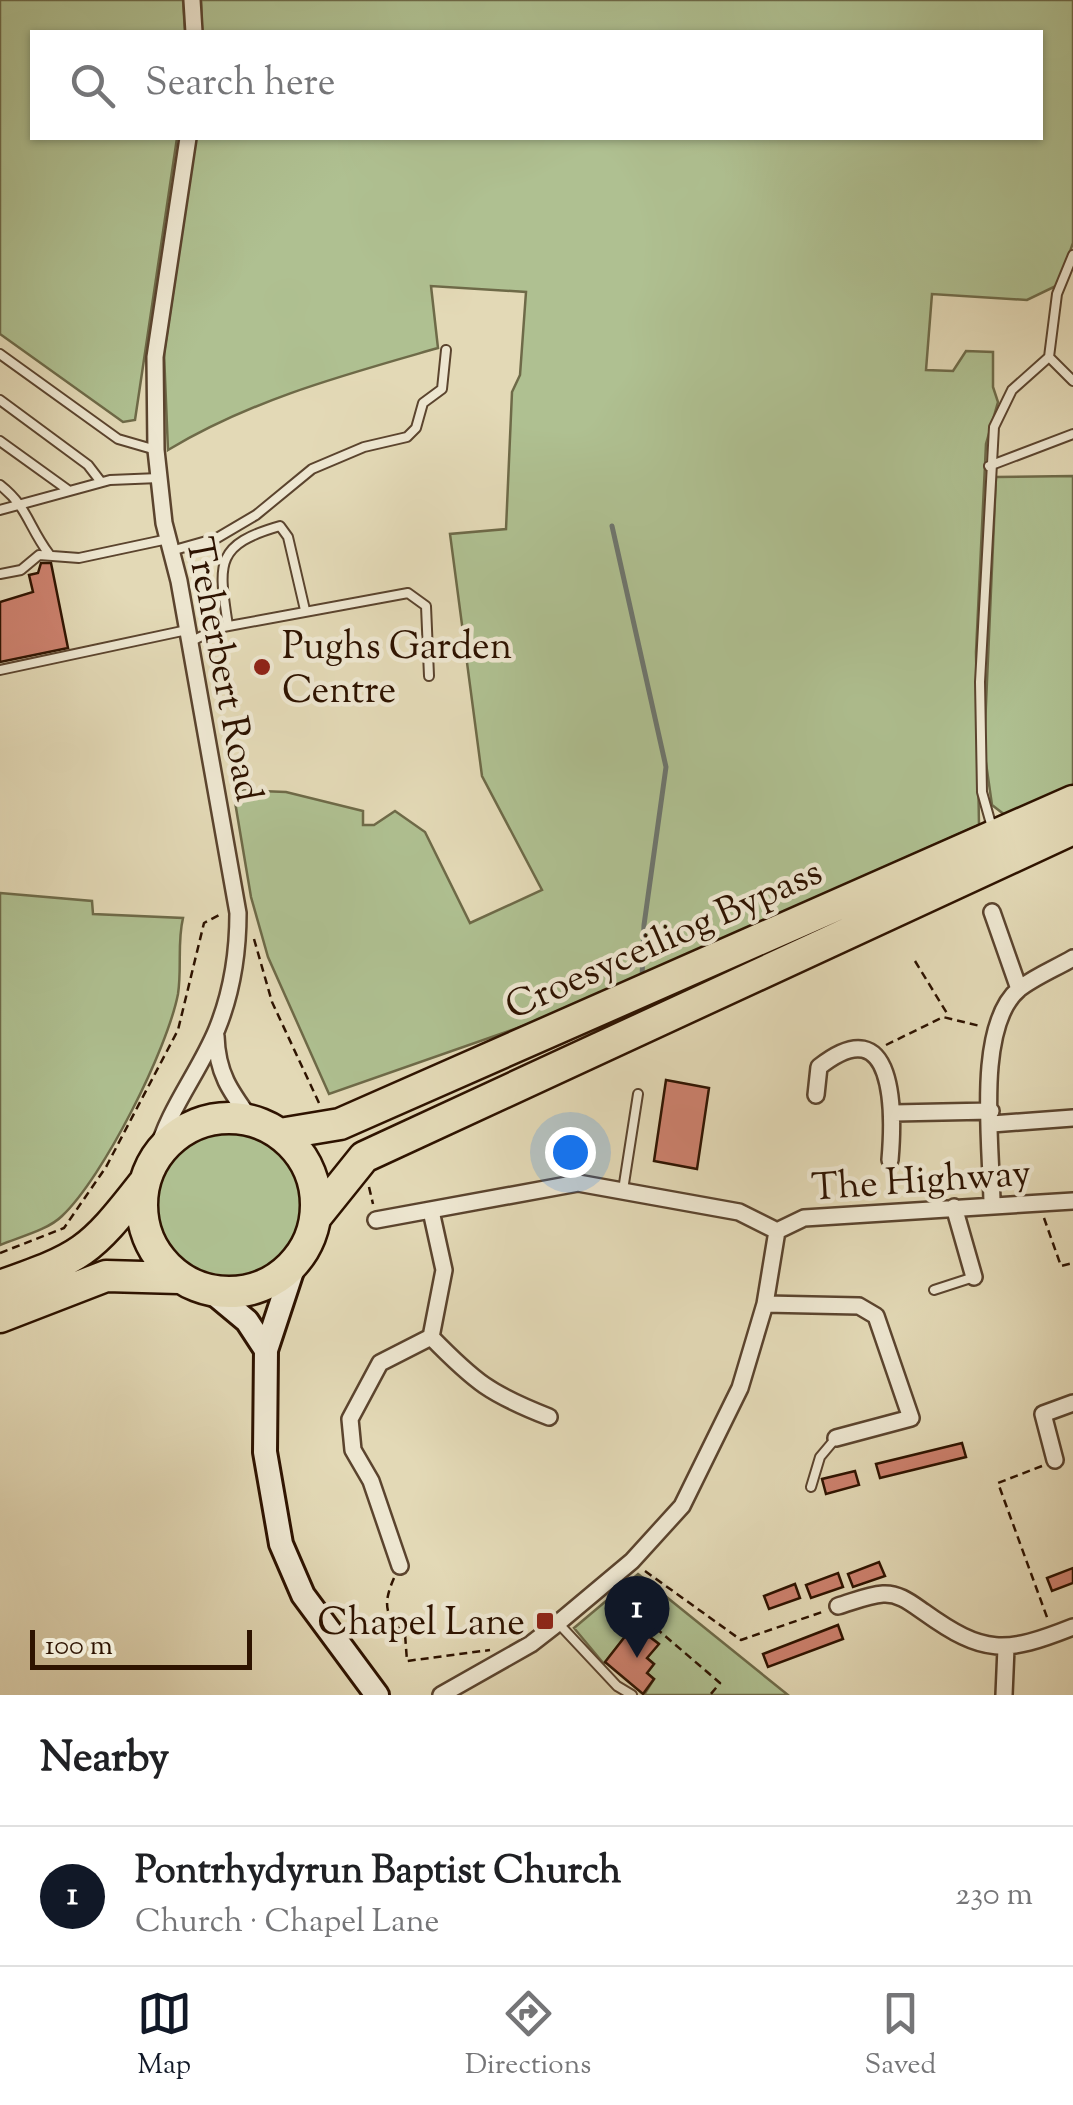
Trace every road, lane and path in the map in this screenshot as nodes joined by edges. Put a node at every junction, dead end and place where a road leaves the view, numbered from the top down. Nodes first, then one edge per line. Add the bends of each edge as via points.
1 (192, 0) edge
2 (194, 30) edge
3 (188, 140) edge
4 (1073, 256) edge
5 (446, 350) dead end
6 (0, 354) edge
7 (1048, 357) junction
8 (1073, 381) edge
9 (0, 400) edge
10 (1073, 434) edge
11 (0, 441) edge
12 (156, 450) junction
13 (989, 466) junction
14 (159, 478) junction
15 (101, 482) junction
16 (0, 485) edge
17 (68, 490) junction
18 (22, 502) junction
19 (0, 510) edge
20 (170, 545) junction
21 (49, 554) junction
22 (0, 574) edge
23 (304, 610) junction
24 (228, 626) junction
25 (188, 636) junction
26 (0, 670) edge
27 (429, 676) dead end
28 (1073, 800) edge
29 (1073, 828) edge
30 (994, 835) junction
31 (992, 912) dead end
32 (238, 914) junction
33 (1073, 958) edge
34 (915, 961) dead end
35 (1018, 990) junction
36 (949, 1017) junction
37 (996, 1030) junction
38 (216, 1032) junction
39 (874, 1055) junction
40 (638, 1094) dead end
41 (816, 1095) dead end
42 (894, 1113) junction
43 (991, 1118) junction
44 (1073, 1118) edge
45 (252, 1121) junction
46 (343, 1123) junction
47 (280, 1134) junction
48 (364, 1158) junction
49 (890, 1160) joint
50 (150, 1170) junction
51 (623, 1190) junction
52 (1073, 1200) edge
53 (1038, 1203) junction
54 (992, 1205) junction
55 (954, 1207) junction
56 (431, 1211) junction
57 (890, 1212) junction
58 (315, 1218) junction
59 (376, 1220) joint
60 (777, 1231) junction
61 (0, 1252) edge
62 (295, 1262) junction
63 (1073, 1262) edge
64 (974, 1277) joint
65 (180, 1278) junction
66 (0, 1286) edge
67 (934, 1290) dead end
68 (211, 1291) junction
69 (765, 1304) junction
70 (0, 1318) edge
71 (431, 1337) junction
72 (266, 1350) junction
73 (1073, 1404) edge
74 (549, 1417) dead end
75 (836, 1438) joint
76 (1055, 1460) joint
77 (811, 1487) dead end
78 (632, 1561) junction
79 (400, 1566) joint
80 (603, 1583) junction
81 (838, 1606) joint
82 (558, 1623) junction
83 (1073, 1627) edge
84 (1052, 1636) junction
85 (1006, 1648) junction
86 (495, 1649) dead end
87 (377, 1695) edge
88 (441, 1695) edge
89 (632, 1695) edge
90 (710, 1695) edge
91 (1004, 1695) edge

1 - 2 street
3 - 12 street, Treherbert Road via 155,357
4 - 7 lane via 1057,294
5 - 20 lane via 442,389 423,403 407,437 312,469 217,538
6 - 12 lane via 118,439
7 - 8 lane
7 - 13 lane via 1012,390 994,427
9 - 15 lane via 88,465
10 - 13 lane
11 - 17 lane
12 - 14 street, Treherbert Road
13 - 30 lane via 980,754
14 - 15 lane
14 - 20 street, Treherbert Road
15 - 17 lane
16 - 18 lane
17 - 18 lane
18 - 19 lane
18 - 21 lane
20 - 21 lane via 80,558
20 - 25 street, Treherbert Road
21 - 22 lane
23 - 24 lane
23 - 24 lane via 280,526 247,536 225,559 220,572
23 - 27 lane via 408,593 426,606
24 - 25 lane
25 - 26 lane
25 - 32 street, Treherbert Road
28 - 30 highway, Croesyceiliog Bypass
29 - 48 highway, Croesyceiliog Bypass
30 - 46 highway, Croesyceiliog Bypass
31 - 35 street
32 - 38 street, Treherbert Road via 230,990
32 - 46 path via 250,928 272,1002 317,1102
32 - 61 path via 216,914 204,923 178,1030 162,1066 64,1228
33 - 35 street
34 - 36 path
35 - 37 street
36 - 37 path
36 - 39 path
37 - 43 street
38 - 45 street, Treherbert Road via 216,1066
38 - 50 street, Treherbert Road via 165,1122
39 - 41 street via 858,1048 838,1052 819,1067
39 - 42 street via 892,1089
40 - 51 lane
42 - 43 street
42 - 49 street
43 - 44 street
43 - 54 street
45 - 47 highway
45 - 50 highway via 198,1123 175,1136
46 - 47 highway, Croesyceiliog Bypass
47 - 58 highway via 309,1171
48 - 58 highway, Croesyceiliog Bypass
48 - 59 path
49 - 57 path
50 - 65 highway via 141,1210 146,1236
50 - 66 highway via 98,1242 70,1261
51 - 56 street via 578,1183
51 - 60 street via 739,1212
52 - 53 street, The Highway
53 - 54 street, The Highway
53 - 63 path via 1061,1266
54 - 55 street, The Highway
55 - 57 street, The Highway
55 - 64 street
56 - 59 street
56 - 71 street via 444,1270
57 - 60 street, The Highway via 804,1218
58 - 62 highway
60 - 69 street
62 - 68 highway via 257,1288
62 - 72 street
64 - 67 lane
65 - 68 highway
65 - 70 highway via 106,1276
68 - 72 street via 246,1321
69 - 75 street via 859,1306 876,1316 912,1418
69 - 78 street via 740,1388 709,1456 682,1506
71 - 74 street via 496,1396
71 - 79 street via 380,1363 350,1418 353,1450
72 - 87 street via 265,1452 281,1544 303,1595
73 - 76 street via 1043,1414
75 - 77 lane via 820,1457
76 - 84 path via 998,1483
78 - 80 street
78 - 81 path via 741,1640
79 - 86 path via 385,1602 389,1621 404,1634 406,1661
80 - 82 street
80 - 90 path via 720,1683
81 - 85 street via 884,1594 903,1597 960,1638
82 - 88 street
82 - 89 lane
83 - 84 street
84 - 85 street
85 - 91 street

